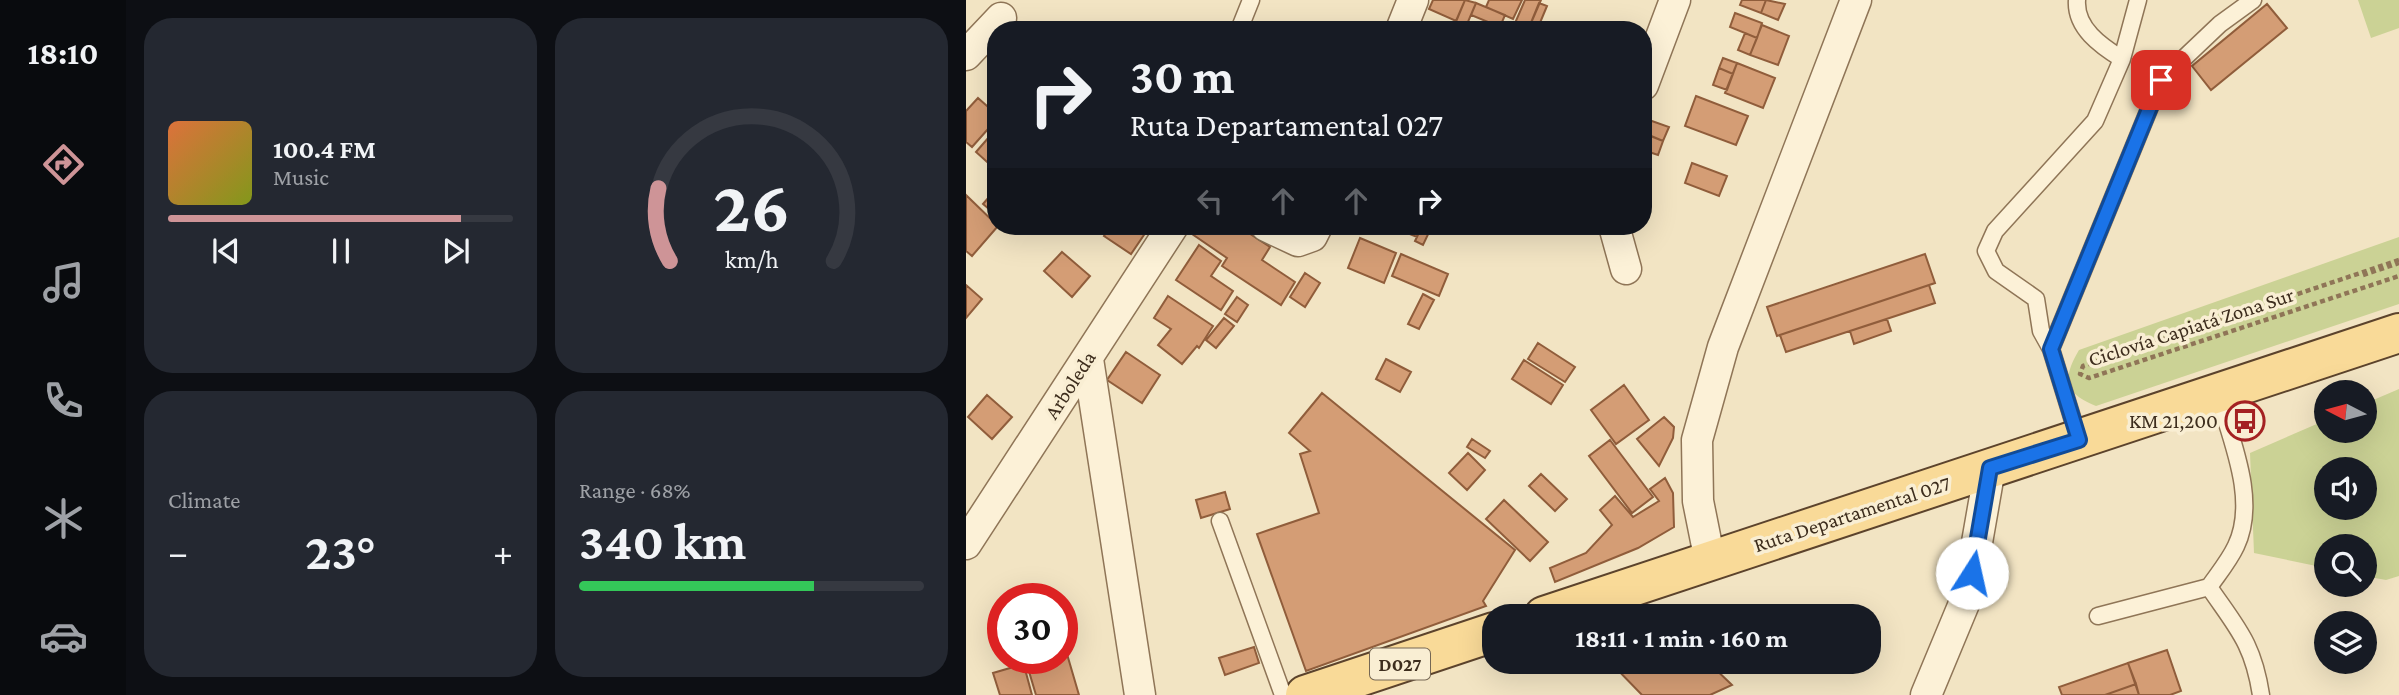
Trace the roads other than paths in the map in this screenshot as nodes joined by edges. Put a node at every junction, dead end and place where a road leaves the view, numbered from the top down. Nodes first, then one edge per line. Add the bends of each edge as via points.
1 (1251, 0) edge
2 (1413, 0) edge
3 (1675, 0) edge
4 (1856, 0) edge
5 (2077, 0) edge
6 (2138, 0) edge
7 (2253, 0) edge
8 (1243, 21) edge
9 (1405, 21) edge
10 (987, 29) edge
11 (966, 55) edge
12 (2122, 60) junction
13 (1652, 61) edge
14 (1167, 235) edge
15 (1285, 235) edge
16 (1312, 235) edge
17 (1617, 235) edge
18 (1626, 269) dead end
19 (2399, 333) edge
20 (2051, 349) junction
21 (1088, 359) junction
22 (2218, 394) junction
23 (2079, 440) junction
24 (1990, 468) junction
25 (1220, 521) dead end
26 (966, 544) edge
27 (1710, 561) junction
28 (2208, 587) junction
29 (1580, 604) edge
30 (2098, 616) dead end
31 (1482, 636) edge
32 (1140, 695) edge
33 (1283, 695) edge
34 (1305, 695) edge
35 (1926, 695) edge
36 (2261, 695) edge

1 - 8 lane
2 - 9 street
3 - 13 street
4 - 27 street via 1723,347 1697,440 1698,501
5 - 12 lane via 2085,29
6 - 12 lane
7 - 20 lane via 2220,24 2161,80
10 - 11 street
12 - 20 lane via 2095,121 1995,231 1986,251 1996,271 2036,299 2041,331
14 - 21 street, Arboleda
15 - 16 street via 1298,241
17 - 18 street
19 - 22 main road, Ruta Departamental 027
20 - 23 lane
21 - 26 street, Arboleda
21 - 32 street
22 - 23 main road, Ruta Departamental 027
22 - 28 lane via 2242,481 2243,527 2236,547
23 - 24 main road, Ruta Departamental 027
24 - 27 main road, Ruta Departamental 027
24 - 35 street via 1968,594
25 - 33 lane
27 - 29 main road, Ruta Departamental 027
28 - 30 lane
28 - 36 lane via 2247,641
31 - 34 main road, D027

